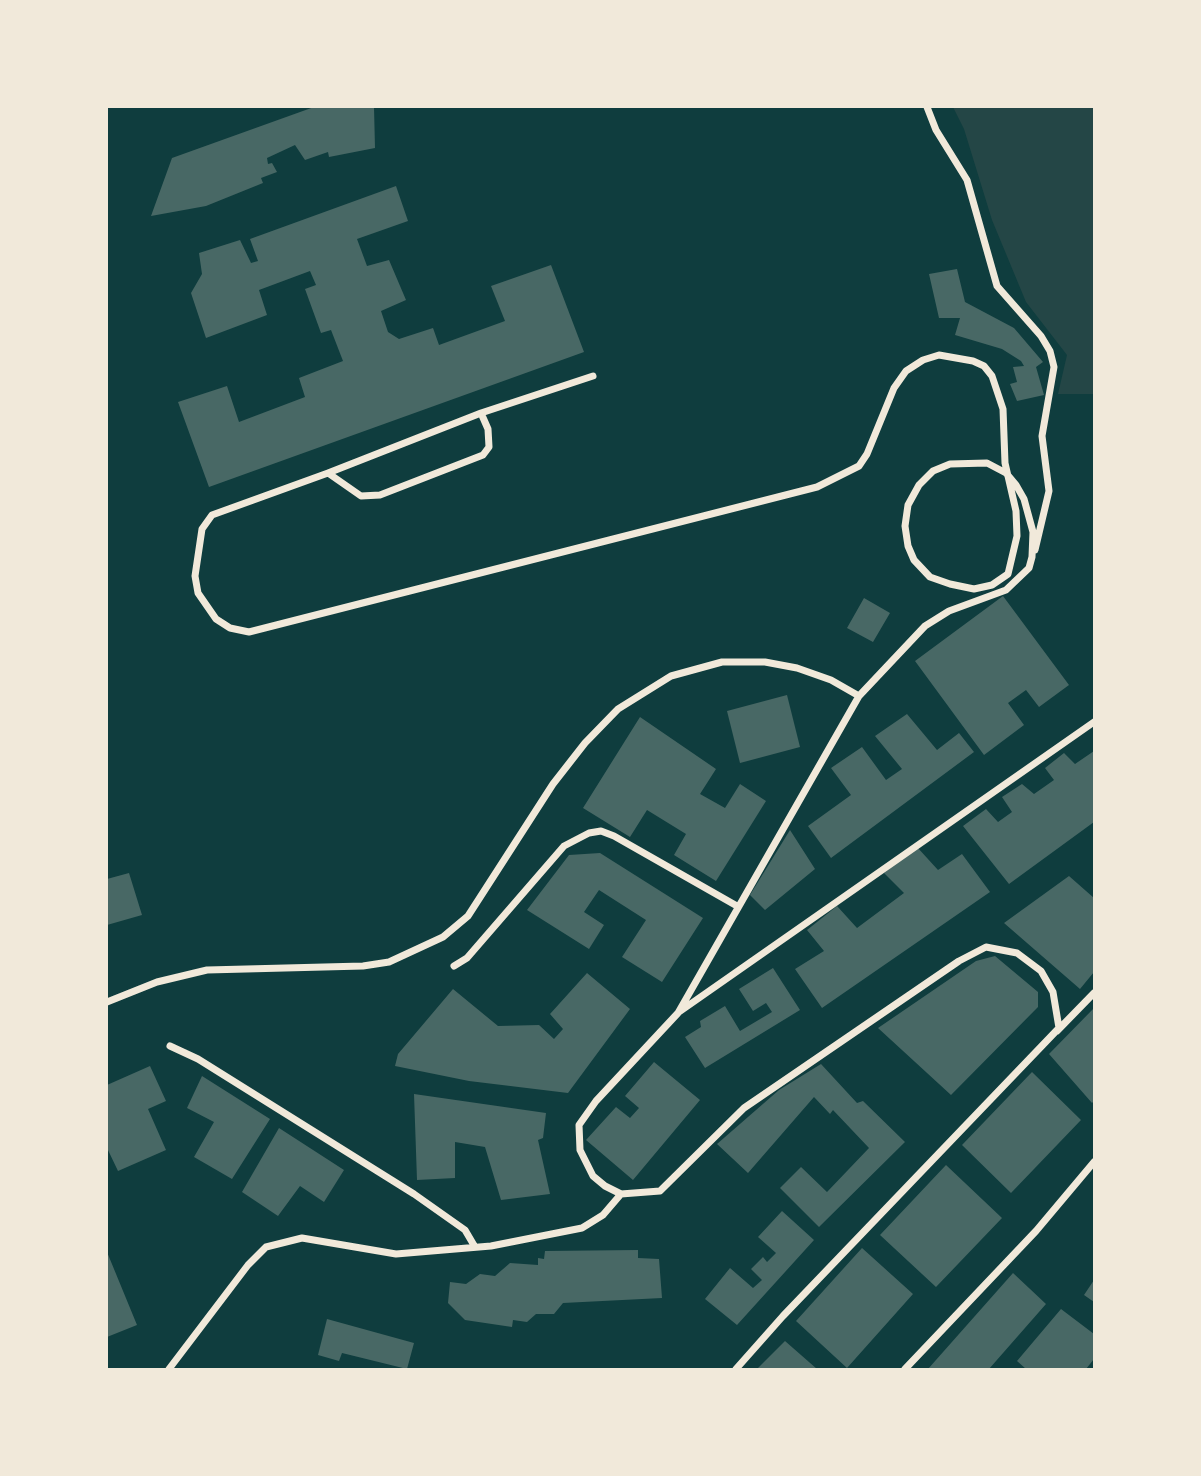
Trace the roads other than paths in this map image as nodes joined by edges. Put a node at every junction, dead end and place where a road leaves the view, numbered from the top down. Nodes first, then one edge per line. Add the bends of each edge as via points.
1 (926, 107) edge
2 (593, 376) dead end
3 (481, 413) junction
4 (328, 473) junction
5 (1032, 557) junction
6 (859, 696) junction
7 (1094, 722) edge
8 (737, 906) junction
9 (454, 966) dead end
10 (1094, 993) edge
11 (107, 1002) edge
12 (678, 1013) junction
13 (1047, 1042) junction
14 (170, 1046) dead end
15 (1094, 1163) edge
16 (621, 1194) junction
17 (475, 1247) junction
18 (169, 1369) edge
19 (736, 1369) edge
20 (905, 1369) edge

1 - 5 street via 967,180 998,286 1041,335 1054,367 1042,436 1049,491
2 - 3 street
3 - 4 street
3 - 4 street via 489,447 472,460 380,495 361,496
4 - 5 street via 212,515 202,529 195,576 198,593 216,619 249,632 834,481 852,472 867,454 894,388 906,371 939,355 973,361 992,376 1003,409 1005,463 1017,523 1014,556 1008,573 992,585 974,589 930,577 914,560 905,526 908,505 919,485 933,471 950,464 987,463 1006,473 1024,499 1033,532
5 - 6 street via 1024,575 1006,590 949,611 925,626
6 - 8 street
6 - 11 street via 831,680 765,662 722,662 671,676 618,709 585,743 552,784 468,916 443,937 389,962 206,970 157,982
7 - 12 street
8 - 9 street via 614,836 589,833 564,846 467,958
8 - 12 street
10 - 13 street
12 - 16 street via 579,1125 585,1164 605,1186
13 - 16 street via 1059,1028 1058,1015 1053,992 1041,971 1017,953 986,947 744,1108 660,1191
13 - 19 street
14 - 17 street via 414,1194 465,1230
15 - 20 street
16 - 17 street via 603,1215 582,1228
17 - 18 street via 396,1254 302,1238 266,1247 247,1265

